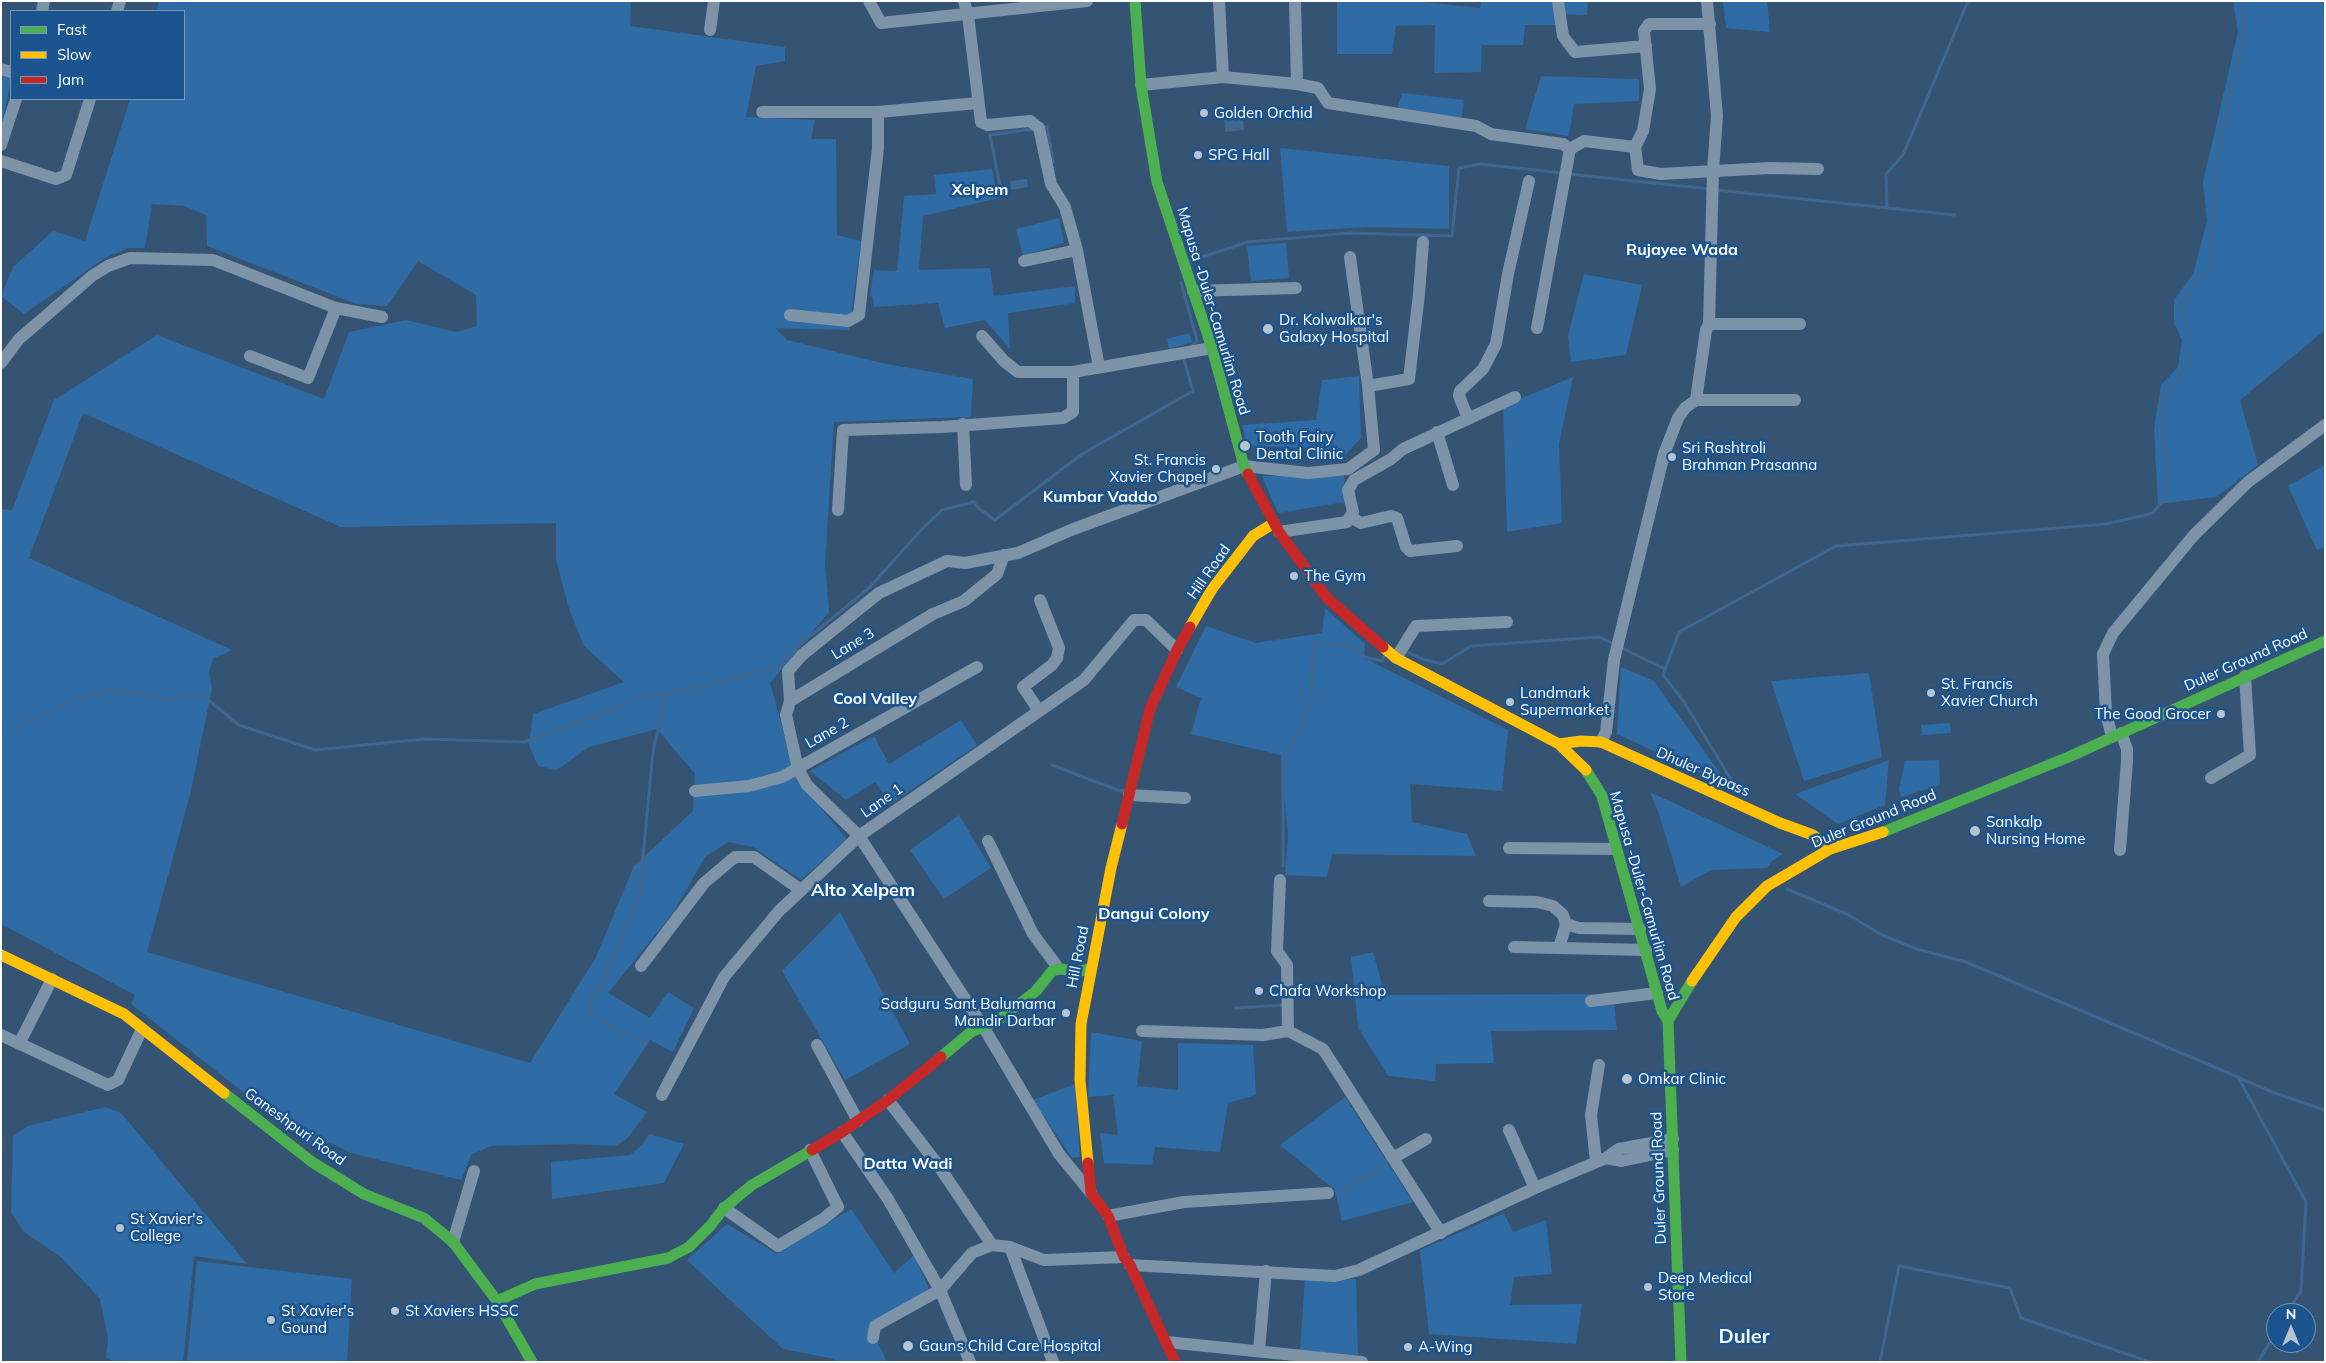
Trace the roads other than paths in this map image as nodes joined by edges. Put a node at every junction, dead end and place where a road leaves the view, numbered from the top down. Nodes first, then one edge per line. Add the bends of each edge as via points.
1 (714, 1) edge
2 (869, 1) edge
3 (964, 1) edge
4 (1087, 1) edge
5 (1135, 1) edge
6 (1219, 1) edge
7 (1295, 1) edge
8 (1558, 1) edge
9 (1707, 1) edge
10 (968, 15) junction
11 (1710, 24) junction
12 (710, 30) dead end
13 (1646, 46) junction
14 (1223, 77) junction
15 (1297, 84) junction
16 (1140, 85) junction
17 (16, 100) edge
18 (90, 100) edge
19 (978, 103) junction
20 (762, 112) dead end
21 (878, 112) junction
22 (1, 146) edge
23 (1635, 147) junction
24 (1570, 149) junction
25 (1, 161) edge
26 (1818, 169) dead end
27 (1713, 170) junction
28 (1529, 181) dead end
29 (1422, 242) dead end
30 (1077, 250) junction
31 (1350, 257) dead end
32 (1024, 261) dead end
33 (1296, 288) dead end
34 (1193, 292) junction
35 (336, 308) junction
36 (790, 315) dead end
37 (382, 317) dead end
38 (1709, 324) junction
39 (1800, 324) dead end
40 (1536, 328) dead end
41 (982, 336) dead end
42 (1212, 348) junction
43 (250, 356) dead end
44 (1, 363) edge
45 (1099, 367) junction
46 (1073, 372) junction
47 (1368, 386) junction
48 (1515, 397) dead end
49 (1696, 400) junction
50 (1795, 400) dead end
51 (1468, 418) junction
52 (963, 424) junction
53 (2325, 426) edge
54 (1437, 432) junction
55 (1244, 466) junction
56 (966, 485) dead end
57 (1453, 485) dead end
58 (838, 510) dead end
59 (1350, 517) junction
60 (1276, 528) junction
61 (1457, 546) dead end
62 (1004, 555) junction
63 (1040, 600) dead end
64 (1507, 622) dead end
65 (2325, 641) edge
66 (1177, 650) junction
67 (1396, 658) junction
68 (977, 667) dead end
69 (2245, 676) junction
70 (790, 701) junction
71 (1039, 711) junction
72 (2116, 735) junction
73 (1601, 742) junction
74 (1559, 744) junction
75 (798, 769) junction
76 (2211, 778) dead end
77 (695, 791) dead end
78 (1129, 795) junction
79 (1185, 798) dead end
80 (859, 836) junction
81 (988, 841) dead end
82 (1509, 848) dead end
83 (1616, 849) junction
84 (1830, 849) junction
85 (2120, 850) dead end
86 (1280, 880) dead end
87 (801, 890) junction
88 (1490, 901) dead end
89 (1566, 924) junction
90 (1640, 929) junction
91 (1514, 947) dead end
92 (1559, 948) junction
93 (1646, 950) junction
94 (1, 955) edge
95 (641, 966) dead end
96 (1059, 969) junction
97 (1090, 969) junction
98 (52, 979) junction
99 (1657, 994) junction
100 (1592, 1001) dead end
101 (1668, 1021) junction
102 (984, 1028) junction
103 (142, 1029) junction
104 (1142, 1031) dead end
105 (1288, 1031) junction
106 (1, 1035) edge
107 (19, 1044) junction
108 (816, 1045) dead end
109 (1599, 1065) dead end
110 (662, 1095) dead end
111 (888, 1100) junction
112 (858, 1121) junction
113 (1509, 1130) dead end
114 (842, 1132) junction
115 (1426, 1139) dead end
116 (1673, 1144) junction
117 (810, 1150) junction
118 (1393, 1158) junction
119 (1601, 1160) junction
120 (474, 1171) dead end
121 (1535, 1188) junction
122 (1091, 1192) junction
123 (1328, 1193) dead end
124 (724, 1208) junction
125 (1108, 1216) junction
126 (1441, 1233) junction
127 (453, 1242) junction
128 (992, 1245) junction
129 (1010, 1247) junction
130 (1127, 1261) junction
131 (1266, 1271) junction
132 (940, 1290) junction
133 (497, 1301) junction
134 (872, 1338) dead end
135 (1167, 1342) junction
136 (1259, 1351) junction
137 (532, 1362) edge
138 (970, 1362) edge
139 (1053, 1362) edge
140 (1175, 1362) edge
141 (1362, 1362) edge
142 (1681, 1362) edge

1 - 12 street
2 - 10 street via 881,23
3 - 10 street
4 - 10 street
5 - 16 street, Mapusa -Duler-Camurlim Road
6 - 14 street
7 - 15 street
8 - 13 street via 1563,36 1575,52
9 - 11 street
10 - 19 street
11 - 13 street via 1649,24 1644,31
11 - 27 street via 1718,116
13 - 23 street via 1650,89 1643,131
14 - 15 street
14 - 16 street
15 - 24 street via 1318,88 1328,103 1476,126 1491,134 1563,144
16 - 34 street, Mapusa -Duler-Camurlim Road via 1157,182
17 - 22 street
18 - 25 street via 66,174 56,179
19 - 21 street
19 - 30 street via 981,122 987,125 1030,121 1040,128 1052,184 1065,207
20 - 21 street
21 - 36 street via 878,148 859,316 848,321
23 - 24 street via 1584,142
23 - 27 street via 1638,170 1661,174
24 - 40 street
26 - 27 street
27 - 38 street
28 - 51 street via 1496,344 1483,369 1460,391
29 - 47 street via 1409,379
30 - 32 street
30 - 45 street
31 - 47 street
33 - 34 street
34 - 42 street, Mapusa -Duler-Camurlim Road
35 - 37 street
35 - 43 street via 308,378
35 - 44 street via 213,260 130,258 92,276 19,339
38 - 39 street
38 - 49 street
41 - 46 street via 1018,372
42 - 45 street
42 - 55 street, Mapusa -Duler-Camurlim Road
45 - 46 street
46 - 52 street via 1073,412 1063,418
47 - 55 street via 1374,450 1348,469 1308,473
48 - 51 street
49 - 50 street
49 - 73 street via 1678,418 1664,454 1614,660 1606,732
51 - 54 street
52 - 56 street
52 - 58 street via 843,430
53 - 72 street via 2248,482 2214,515 2113,633 2103,654 2106,713
54 - 57 street
54 - 59 street via 1354,480 1348,490 1353,512
55 - 60 street, Mapusa -Duler-Camurlim Road
55 - 62 street via 1018,553
59 - 60 street via 1347,522
59 - 61 street via 1361,523 1392,516 1397,518 1410,551
60 - 66 street, Hill Road via 1253,536 1212,589
60 - 67 street, Mapusa -Duler-Camurlim Road via 1326,598
62 - 70 street, Lane 3 via 997,574 964,601 933,614
62 - 70 street via 966,564 947,561 879,593 802,655 788,671
63 - 71 street via 1059,648 1052,665 1023,687
64 - 67 street via 1416,626
65 - 69 street, Duler Ground Road
66 - 71 street, Lane 1 via 1146,620 1134,620 1084,680
66 - 78 street, Hill Road via 1150,709
67 - 74 street, Mapusa -Duler-Camurlim Road
68 - 75 street, Lane 2
69 - 72 street, Duler Ground Road
69 - 76 street via 2250,754
70 - 75 street via 786,714
71 - 80 street, Lane 1
72 - 84 street, Duler Ground Road via 1892,829
72 - 85 street via 2127,749
73 - 74 street, Dhuler Bypass
73 - 84 street, Dhuler Bypass via 1813,836
74 - 83 street, Mapusa -Duler-Camurlim Road via 1584,766 1602,796
75 - 77 street, Lane 2 via 749,786
75 - 80 street via 807,785
78 - 79 street
78 - 97 street, Hill Road
80 - 87 street, Lane 1
80 - 102 street
81 - 96 street via 1033,934
82 - 83 street
83 - 90 street, Mapusa -Duler-Camurlim Road
84 - 101 street, Duler Ground Road via 1766,886 1736,917
86 - 105 street via 1277,951 1287,965
87 - 95 street via 754,856 735,856 704,884
87 - 110 street, Lane 1 via 779,911 724,977
88 - 89 street via 1537,902 1553,906 1563,915
89 - 90 street via 1579,928
89 - 92 street
90 - 93 street, Mapusa -Duler-Camurlim Road
91 - 92 street
92 - 93 street
93 - 99 street, Mapusa -Duler-Camurlim Road
94 - 98 street, Ganeshpuri Road
96 - 97 street
96 - 102 street via 1052,971 1036,991
97 - 122 street, Hill Road via 1081,1024 1080,1080
98 - 103 street, Ganeshpuri Road via 124,1014
98 - 107 street
99 - 100 street
99 - 101 street, Mapusa -Duler-Camurlim Road
101 - 116 street, Duler Ground Road
102 - 111 street via 971,1032
102 - 122 street via 1059,1154
103 - 107 street via 118,1080 108,1085
103 - 127 street, Ganeshpuri Road via 312,1162 364,1194 424,1218
104 - 105 street via 1263,1035
105 - 118 street via 1323,1049
106 - 107 street
108 - 112 street
109 - 119 street via 1591,1116
111 - 112 street
111 - 128 street via 938,1165
112 - 114 street
113 - 121 street
114 - 117 street
114 - 132 street via 888,1199
115 - 118 street
116 - 119 street via 1622,1161
116 - 142 street, Duler Ground Road
117 - 124 street via 752,1185
117 - 124 street via 838,1207 823,1219 778,1246
118 - 126 street
119 - 121 street
120 - 127 street
121 - 126 street
122 - 125 street, Hill Road
123 - 125 street via 1184,1202
124 - 133 street via 689,1247 668,1258 535,1284
125 - 130 street, Hill Road
126 - 131 street via 1359,1270 1335,1276
127 - 133 street, Ganeshpuri Road
128 - 129 street
128 - 132 street via 972,1253
129 - 130 street via 1044,1260
129 - 139 street
130 - 131 street
130 - 135 street, Hill Road
131 - 136 street
132 - 134 street via 874,1326
132 - 138 street
133 - 137 street, Ganeshpuri Road
135 - 136 street
135 - 140 street, Hill Road
136 - 141 street

